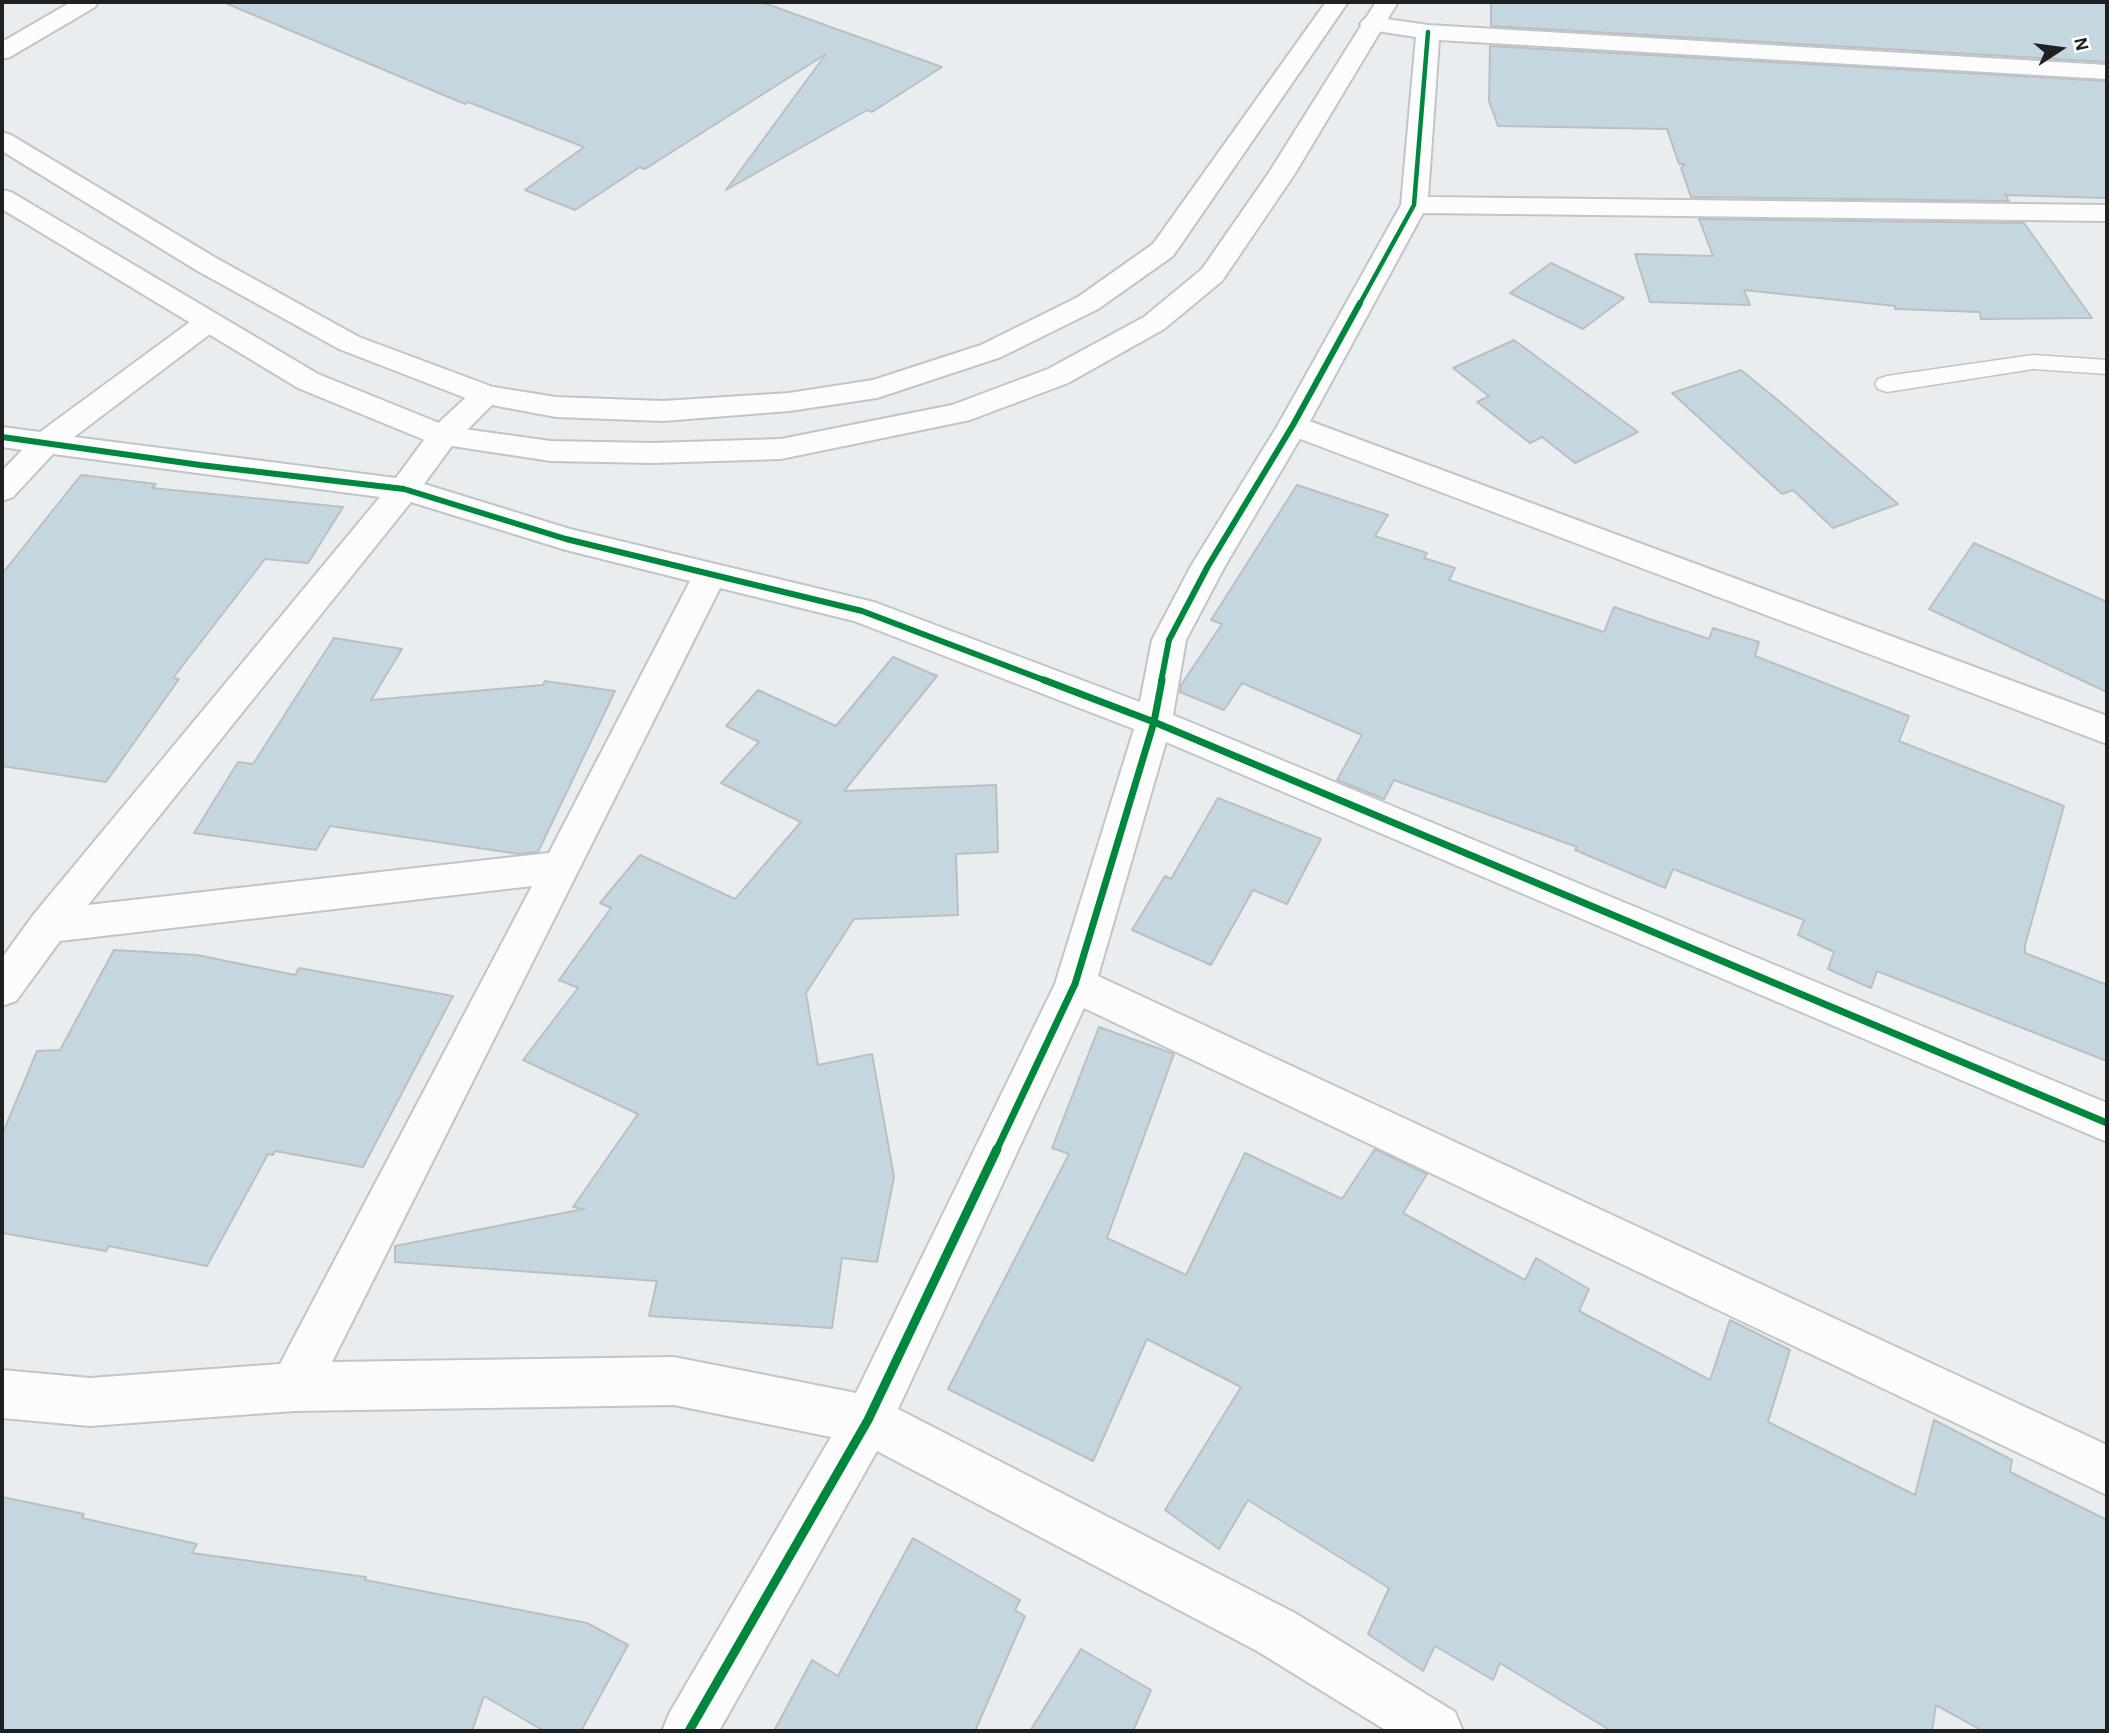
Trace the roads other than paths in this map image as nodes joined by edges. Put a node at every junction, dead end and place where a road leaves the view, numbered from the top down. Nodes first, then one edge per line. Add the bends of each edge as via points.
1 (87, 2) edge
2 (1337, 2) edge
3 (1379, 13) edge
4 (1428, 32) junction
5 (2, 52) edge
6 (2107, 72) edge
7 (2, 141) edge
8 (2, 198) edge
9 (1413, 205) junction
10 (2107, 213) edge
11 (208, 323) junction
12 (2107, 368) edge
13 (1887, 384) dead end
14 (487, 395) junction
15 (1293, 425) junction
16 (443, 436) junction
17 (2, 437) edge
18 (47, 442) junction
19 (2, 489) edge
20 (404, 489) junction
21 (710, 573) junction
22 (1154, 722) junction
23 (2107, 730) edge
24 (561, 867) junction
25 (48, 926) junction
26 (1075, 984) junction
27 (2, 989) edge
28 (2107, 1123) edge
29 (294, 1387) junction
30 (2, 1394) edge
31 (868, 1420) junction
32 (2107, 1470) edge
33 (689, 1731) edge
34 (1436, 1731) edge

1 - 5 main road
2 - 14 main road via 1163,250 1088,303 991,351 877,389 789,402 663,411 556,407
3 - 4 main road
3 - 16 main road via 1282,175 1212,275 1154,323 1058,376 959,413 781,449 551,451
4 - 6 main road
4 - 9 main road
7 - 14 main road via 206,264 349,343
8 - 11 main road
9 - 10 main road
9 - 15 main road
11 - 16 main road via 309,381
11 - 18 main road
12 - 13 lane via 2033,362
14 - 16 main road
15 - 22 main road via 1169,640
15 - 23 main road
16 - 20 main road
17 - 18 main road
18 - 19 main road
18 - 20 main road
20 - 21 main road via 566,539
20 - 25 main road
21 - 22 main road via 862,611
21 - 24 main road
22 - 26 main road
22 - 28 main road
24 - 25 main road
24 - 29 main road
25 - 27 main road
26 - 31 main road
26 - 32 main road
29 - 30 main road via 90,1402
29 - 31 main road via 674,1381
31 - 33 main road
31 - 34 main road via 1276,1632

